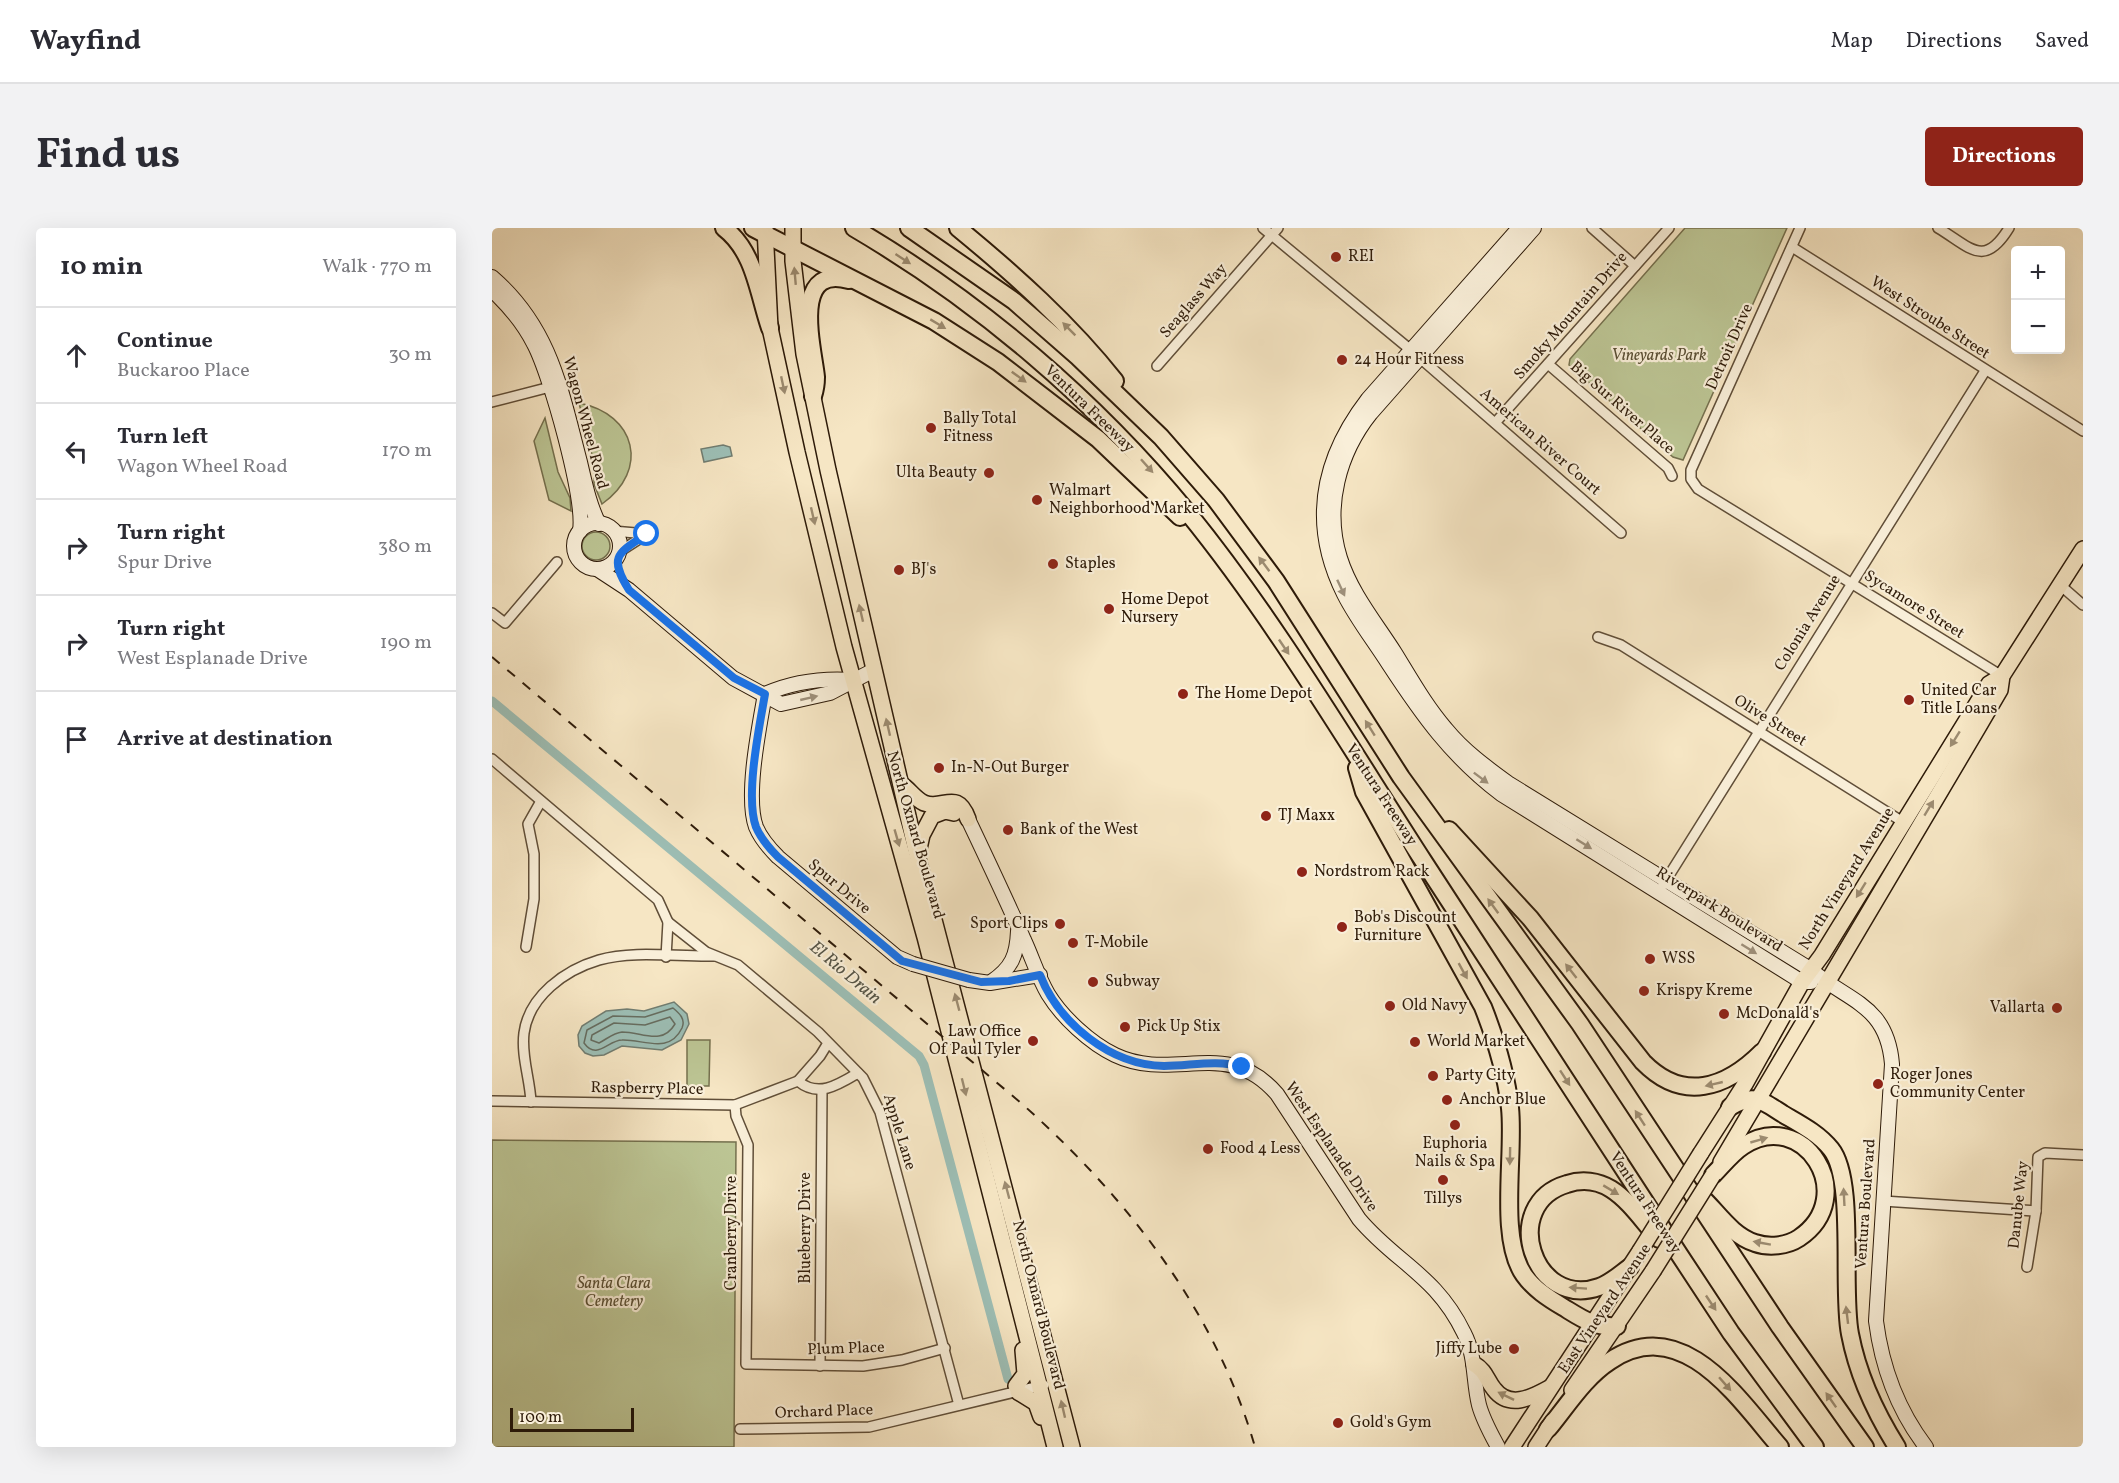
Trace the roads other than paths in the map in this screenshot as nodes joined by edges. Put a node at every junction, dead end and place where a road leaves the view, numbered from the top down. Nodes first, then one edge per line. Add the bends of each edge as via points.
1 (724, 228) edge
2 (793, 228) edge
3 (854, 228) edge
4 (909, 228) edge
5 (958, 228) edge
6 (1263, 228) edge
7 (1519, 228) edge
8 (1534, 228) edge
9 (1592, 228) edge
10 (1669, 228) edge
11 (1800, 228) edge
12 (1938, 228) edge
13 (2009, 228) edge
14 (761, 230) edge
15 (1275, 231) edge
16 (1792, 247) junction
17 (793, 249) junction
18 (1635, 266) junction
19 (492, 277) edge
20 (861, 283) junction
21 (492, 290) edge
22 (770, 328) junction
23 (1416, 354) junction
24 (1548, 363) junction
25 (1157, 366) dead end
26 (1985, 371) junction
27 (555, 386) junction
28 (813, 396) junction
29 (492, 402) edge
30 (1495, 423) junction
31 (2083, 431) edge
32 (1161, 438) junction
33 (1671, 476) dead end
34 (1691, 479) joint
35 (599, 524) junction
36 (580, 531) junction
37 (613, 531) junction
38 (1621, 533) dead end
39 (1214, 548) junction
40 (2083, 549) edge
41 (618, 555) junction
42 (557, 562) dead end
43 (597, 569) junction
44 (1851, 583) junction
45 (2059, 585) junction
46 (629, 590) junction
47 (2083, 605) edge
48 (492, 613) edge
49 (1598, 637) dead end
50 (874, 670) junction
51 (2002, 676) junction
52 (853, 680) junction
53 (765, 694) junction
54 (1758, 732) junction
55 (1352, 750) junction
56 (492, 759) edge
57 (1401, 777) junction
58 (901, 784) junction
59 (541, 801) junction
60 (968, 819) junction
61 (1903, 822) junction
62 (918, 855) junction
63 (1666, 880) junction
64 (1884, 885) junction
65 (1660, 893) junction
66 (669, 922) junction
67 (1018, 928) junction
68 (526, 947) dead end
69 (717, 956) junction
70 (666, 957) junction
71 (1040, 975) junction
72 (1806, 976) junction
73 (1825, 982) junction
74 (990, 983) junction
75 (828, 1043) junction
76 (1762, 1053) junction
77 (858, 1072) junction
78 (798, 1081) junction
79 (822, 1090) junction
80 (1758, 1099) junction
81 (492, 1101) edge
82 (531, 1102) junction
83 (735, 1105) junction
84 (1730, 1107) junction
85 (2083, 1155) edge
86 (1713, 1174) junction
87 (1678, 1176) junction
88 (1882, 1201) junction
89 (2036, 1211) junction
90 (1678, 1254) junction
91 (1630, 1267) junction
92 (2027, 1267) dead end
93 (1592, 1325) junction
94 (1025, 1326) junction
95 (1617, 1326) junction
96 (945, 1348) junction
97 (746, 1364) joint
98 (1474, 1364) junction
99 (820, 1366) junction
100 (1056, 1379) junction
101 (1040, 1383) junction
102 (1549, 1388) junction
103 (1017, 1389) junction
104 (959, 1405) junction
105 (740, 1429) dead end
106 (1548, 1429) junction
107 (1053, 1447) edge
108 (1072, 1447) edge
109 (1498, 1447) edge
110 (1512, 1447) edge
111 (1536, 1447) edge
112 (1780, 1447) edge
113 (1815, 1447) edge
114 (1865, 1447) edge
115 (1898, 1447) edge
116 (1926, 1447) edge

1 - 22 highway via 750,262
2 - 17 main road, North Oxnard Boulevard
3 -> 39 highway, Ventura Freeway via 960,298 1062,382 1147,465
4 - 32 highway, Ventura Freeway via 1014,301
32 -> 5 highway via 1098,358 1030,290
6 - 15 street, American River Court
7 - 23 street, Riverpark Boulevard
8 - 23 street, Riverpark Boulevard
9 - 18 street
10 - 18 street, Smoky Mountain Drive
11 - 16 street, Detroit Drive
12 - 13 street via 1980,252 1998,246
14 - 17 highway
14 - 22 main road, North Oxnard Boulevard
15 - 23 street, American River Court
15 - 25 street, Seaglass Way
16 - 26 street, West Stroube Street
16 - 34 street, Detroit Drive via 1691,470
17 - 20 highway
28 -> 17 main road, North Oxnard Boulevard via 804,354
18 - 24 street, Smoky Mountain Drive
19 - 27 street, Wagon Wheel Road via 535,326 553,363
20 - 28 highway via 834,278 818,286 811,297 810,335 816,380
20 -> 39 highway via 934,321 1040,392 1098,439
21 - 27 street, Wagon Wheel Road via 516,316
22 -> 52 main road, North Oxnard Boulevard
23 - 30 street, American River Court
23 - 63 street, Riverpark Boulevard via 1361,426 1342,462 1334,522 1346,574 1427,703 1473,758
23 -> 65 street, Riverpark Boulevard via 1357,414 1331,464 1326,483 1326,545 1345,597 1419,710 1471,771 1501,794
24 - 30 street, Smoky Mountain Drive
24 - 33 street, Big Sur River Place via 1668,468
26 - 31 street, West Stroube Street
26 - 44 street, Colonia Avenue
27 - 29 street
27 - 35 street, Wagon Wheel Road
27 - 36 street, Wagon Wheel Road via 579,499
50 -> 28 main road, North Oxnard Boulevard
30 - 38 street, American River Court
57 -> 32 highway, Ventura Freeway via 1276,581 1215,500
34 - 44 street, Sycamore Street via 1698,489
35 - 36 street
35 - 37 street
36 - 43 street via 575,543 576,556 584,565
37 - 41 street
37 - 41 street via 647,534
39 -> 55 highway, Ventura Freeway
40 - 45 main road, North Vineyard Avenue
41 - 43 street via 611,565
41 - 46 street via 622,578
42 - 48 street via 505,623
43 - 46 street
44 - 51 street, Sycamore Street
44 - 54 street, Colonia Avenue
45 - 47 street
45 - 51 main road, North Vineyard Avenue
46 - 53 street via 734,678
49 - 54 street, Olive Street via 1621,645
50 - 52 street
58 -> 50 main road, North Oxnard Boulevard
51 -> 61 main road, North Vineyard Avenue via 1989,684
64 -> 51 main road, North Vineyard Avenue via 2000,690
52 - 53 street via 827,678
52 -> 94 main road, North Oxnard Boulevard via 925,938
53 - 74 street, Spur Drive, bridge via 752,799 756,827 765,843 897,957
54 - 61 street, Olive Street
54 - 63 street, Colonia Avenue
55 -> 90 highway, Ventura Freeway
55 -> 93 highway via 1364,792 1478,997 1495,1037 1510,1108 1510,1228 1515,1260 1540,1292
56 - 59 street, Apple Lane
76 -> 57 highway via 1735,1076 1708,1086 1680,1085 1650,1069 1530,918
87 -> 57 highway, Ventura Freeway via 1580,1024
58 - 60 main road via 923,802 958,803
58 - 62 main road, North Oxnard Boulevard
59 - 66 street, Apple Lane via 658,900
59 - 68 street via 528,824 534,854 534,899
60 - 62 main road via 950,812 935,814 922,835
60 - 67 street, West Esplanade Drive
61 - 64 main road via 1903,835 1887,863
61 -> 72 main road, North Vineyard Avenue
100 -> 62 main road, North Oxnard Boulevard
63 - 65 street, Colonia Avenue
63 - 72 street, Riverpark Boulevard
64 - 73 main road
65 -> 72 street, Riverpark Boulevard
66 - 69 street, Apple Lane via 692,943
66 - 70 street
67 - 71 street, West Esplanade Drive
67 - 74 street via 1012,964
69 - 70 street
69 - 75 street, Apple Lane via 740,967
70 - 82 street via 599,960 547,989 529,1015 524,1031
71 - 74 street, Spur Drive
71 - 98 street, West Esplanade Drive via 1047,993 1061,1011 1114,1055 1147,1065 1230,1064 1261,1077 1277,1094 1359,1219 1438,1290 1464,1332
72 - 73 street, Riverpark Boulevard
72 - 76 main road, North Vineyard Avenue
73 - 80 main road
73 - 88 street, Ventura Boulevard via 1867,1008 1888,1039 1892,1064
75 - 77 street, Apple Lane
75 - 78 street, Raspberry Place
76 - 84 main road, North Vineyard Avenue
77 - 79 street
77 - 96 street, Apple Lane via 880,1112
78 - 79 street via 805,1087
78 - 83 street, Raspberry Place
79 - 99 street, Blueberry Drive
80 - 84 highway via 1742,1100
80 - 86 main road, East Vineyard Avenue
115 -> 80 highway via 1868,1396 1850,1334 1839,1163 1815,1133
81 - 82 street, Raspberry Place
82 - 83 street, Raspberry Place
83 - 97 street, Cranberry Drive via 748,1145
84 - 91 main road, East Vineyard Avenue, bridge
85 - 89 street, Danube Way via 2038,1155
86 -> 87 highway via 1743,1146 1759,1138 1789,1138 1802,1145 1821,1166 1826,1191 1824,1206 1810,1231 1795,1241 1779,1246 1756,1244 1739,1235
86 - 95 main road, East Vineyard Avenue, bridge
114 -> 87 highway, Ventura Freeway
88 - 89 street
88 - 116 street, Ventura Boulevard via 1876,1305 1880,1345 1893,1391
89 - 92 street, Danube Way
91 -> 90 highway via 1608,1283 1591,1289 1572,1289 1555,1282 1538,1265 1530,1247 1530,1222 1538,1204 1563,1185 1582,1181 1601,1184 1618,1193 1662,1243
90 -> 113 highway, Ventura Freeway
91 - 93 main road, East Vineyard Avenue
93 - 95 highway
93 - 102 main road, East Vineyard Avenue
94 - 101 main road, North Oxnard Boulevard
94 - 103 main road via 1025,1374
95 - 106 main road, East Vineyard Avenue
96 - 99 street, Plum Place via 882,1364
96 - 104 street, Apple Lane
97 - 99 street, Plum Place
102 -> 98 main road via 1525,1400 1512,1400 1494,1390 1485,1370
98 - 109 street, West Esplanade Drive via 1479,1404
100 - 101 street, Orchard Place
108 -> 100 main road, North Oxnard Boulevard
101 - 103 street, Orchard Place
101 - 107 main road, North Oxnard Boulevard
102 - 110 main road, East Vineyard Avenue
103 - 104 street, Orchard Place
103 - 107 main road via 1036,1403
104 - 105 street, Orchard Place via 869,1427
106 - 111 main road, East Vineyard Avenue
106 -> 112 highway via 1609,1361 1640,1348 1660,1348 1684,1353 1705,1364

